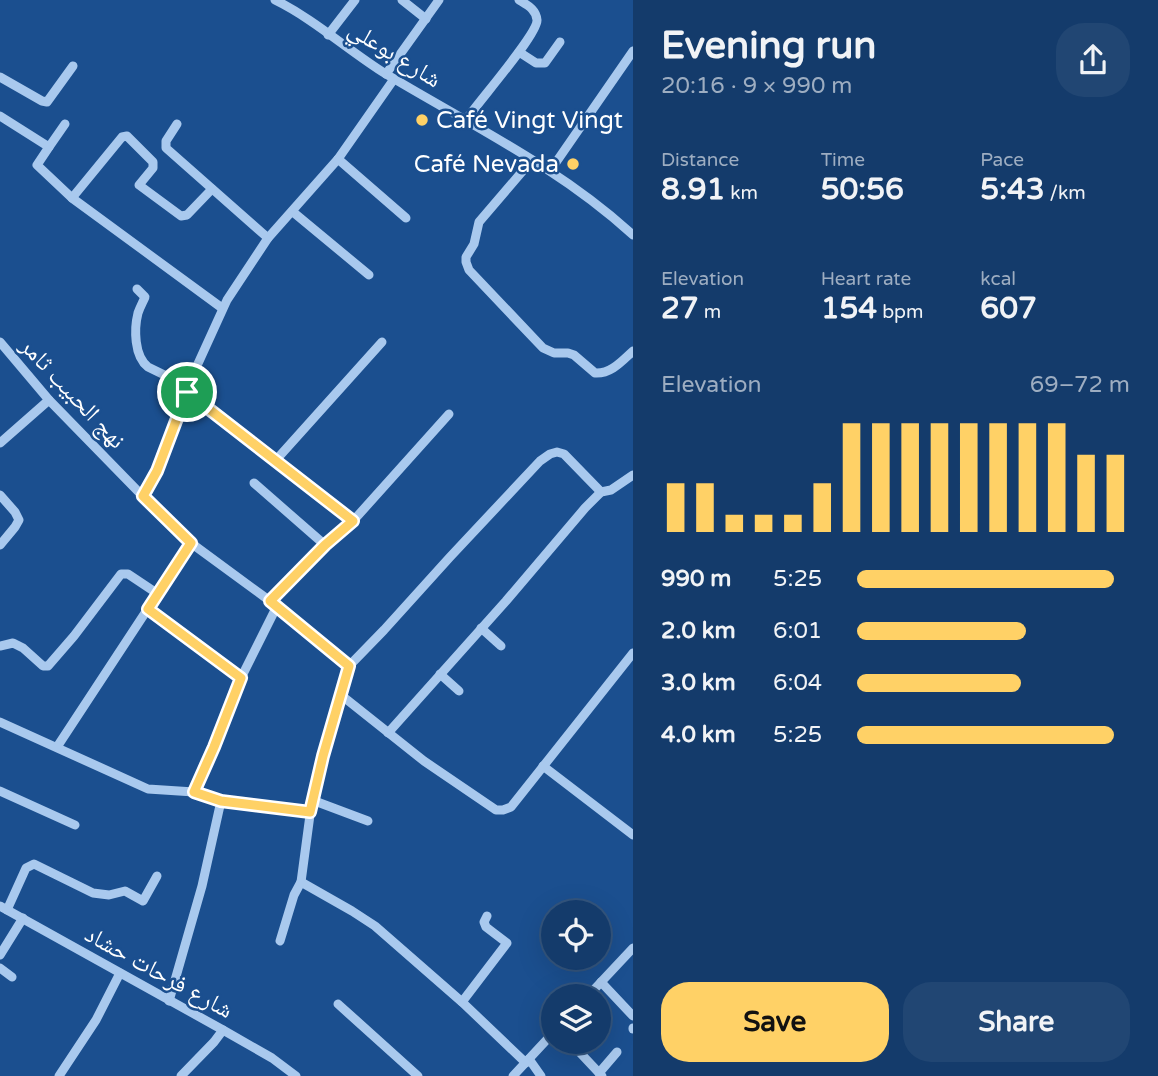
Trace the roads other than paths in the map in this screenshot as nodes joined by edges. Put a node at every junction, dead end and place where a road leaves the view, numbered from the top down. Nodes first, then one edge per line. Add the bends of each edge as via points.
1 (275, 0) edge
2 (355, 0) edge
3 (402, 0) edge
4 (439, 0) edge
5 (519, 0) edge
6 (426, 19) junction
7 (328, 35) junction
8 (559, 42) dead end
9 (633, 51) edge
10 (519, 52) junction
11 (73, 66) dead end
12 (390, 76) junction
13 (0, 77) edge
14 (0, 116) edge
15 (467, 120) junction
16 (65, 124) dead end
17 (177, 124) dead end
18 (49, 147) junction
19 (338, 159) junction
20 (532, 160) junction
21 (550, 171) junction
22 (212, 189) junction
23 (72, 198) junction
24 (293, 212) junction
25 (406, 218) dead end
26 (633, 235) edge
27 (268, 238) junction
28 (369, 275) dead end
29 (137, 289) dead end
30 (222, 308) junction
31 (0, 342) edge
32 (382, 342) dead end
33 (633, 351) edge
34 (188, 389) junction
35 (48, 400) junction
36 (449, 414) dead end
37 (0, 443) edge
38 (276, 460) junction
39 (633, 475) edge
40 (254, 484) dead end
41 (601, 492) junction
42 (0, 495) edge
43 (143, 496) junction
44 (353, 521) junction
45 (191, 543) junction
46 (0, 545) edge
47 (325, 545) junction
48 (158, 594) junction
49 (274, 603) junction
50 (148, 609) junction
51 (481, 628) junction
52 (0, 646) edge
53 (501, 646) dead end
54 (633, 653) edge
55 (349, 666) junction
56 (440, 674) junction
57 (241, 678) junction
58 (458, 691) dead end
59 (341, 695) junction
60 (0, 722) edge
61 (388, 733) junction
62 (57, 747) junction
63 (543, 766) junction
64 (0, 791) edge
65 (194, 792) junction
66 (312, 800) junction
67 (221, 801) junction
68 (310, 812) junction
69 (368, 821) dead end
70 (75, 825) dead end
71 (633, 835) edge
72 (157, 876) dead end
73 (301, 881) junction
74 (4, 908) edge
75 (487, 916) dead end
76 (23, 918) junction
77 (280, 941) dead end
78 (633, 948) edge
79 (0, 955) edge
80 (625, 956) junction
81 (633, 965) edge
82 (0, 968) edge
83 (120, 974) junction
84 (12, 976) dead end
85 (601, 982) joint
86 (169, 1001) junction
87 (462, 1002) junction
88 (338, 1004) dead end
89 (633, 1016) edge
90 (223, 1030) junction
91 (541, 1046) edge
92 (617, 1052) dead end
93 (582, 1054) edge
94 (527, 1061) junction
95 (601, 1074) edge
96 (59, 1076) edge
97 (181, 1076) edge
98 (296, 1076) edge
99 (418, 1076) edge
100 (513, 1076) edge
101 (541, 1076) edge

1 - 7 street, شارع بوعلي
2 - 7 street
3 - 6 street
4 - 6 street
5 - 10 street via 537,19
6 - 12 street
7 - 12 street, شارع بوعلي
8 - 10 street via 545,63 536,63
9 - 21 street
10 - 15 street
11 - 13 street via 47,102
12 - 15 street, شارع بوعلي
12 - 19 street
14 - 18 street
15 - 20 street, شارع بوعلي
16 - 18 street
17 - 22 street via 166,148
18 - 23 street via 37,165
19 - 24 street
19 - 25 street
20 - 21 street, شارع بوعلي
20 - 33 street via 480,222 466,257 469,270 548,351 574,355 599,374
21 - 26 street, شارع بوعلي
22 - 23 street via 181,216 139,185 153,162 127,136
22 - 27 street
23 - 30 street
24 - 27 street
24 - 28 street
27 - 30 street
29 - 34 street via 145,297 136,328 140,358
30 - 34 street
31 - 35 street, نهج الحبيب ثامر
32 - 38 street
34 - 38 street
34 - 43 street
35 - 37 street
35 - 43 street, نهج الحبيب ثامر
36 - 44 street
38 - 44 street
39 - 41 street
40 - 47 street
41 - 51 street
41 - 55 street via 564,454 550,454
42 - 46 street via 19,520
43 - 45 street, نهج الحبيب ثامر
44 - 47 street
45 - 48 street
45 - 49 street, نهج الحبيب ثامر
47 - 49 street
48 - 50 street
48 - 52 street via 121,574 48,666 13,643
49 - 55 street, نهج الحبيب ثامر
49 - 57 street
50 - 57 street
50 - 62 street
51 - 53 street
51 - 56 street
54 - 63 street
55 - 59 street
56 - 58 street
56 - 61 street
57 - 65 street
59 - 61 street
59 - 66 street
60 - 62 street
61 - 63 street via 496,810 511,807
62 - 65 street via 148,789
63 - 71 street
64 - 70 street
65 - 67 street
66 - 68 street
66 - 69 street
67 - 68 street
67 - 86 street
68 - 73 street
72 - 74 street via 144,901 125,891 93,893 34,864 26,868
73 - 77 street
73 - 87 street via 375,926
74 - 76 street, شارع فرحات حشاد
75 - 87 street via 486,928 507,943
76 - 79 street
76 - 83 street, شارع فرحات حشاد
78 - 80 street
80 - 81 street
80 - 85 street
82 - 84 street
83 - 86 street, شارع فرحات حشاد
83 - 96 street
85 - 89 street
86 - 90 street, شارع فرحات حشاد
87 - 94 street
88 - 99 street
90 - 97 street
90 - 98 street, شارع فرحات حشاد
91 - 94 street
92 - 95 street
93 - 95 street
94 - 100 street
94 - 101 street

